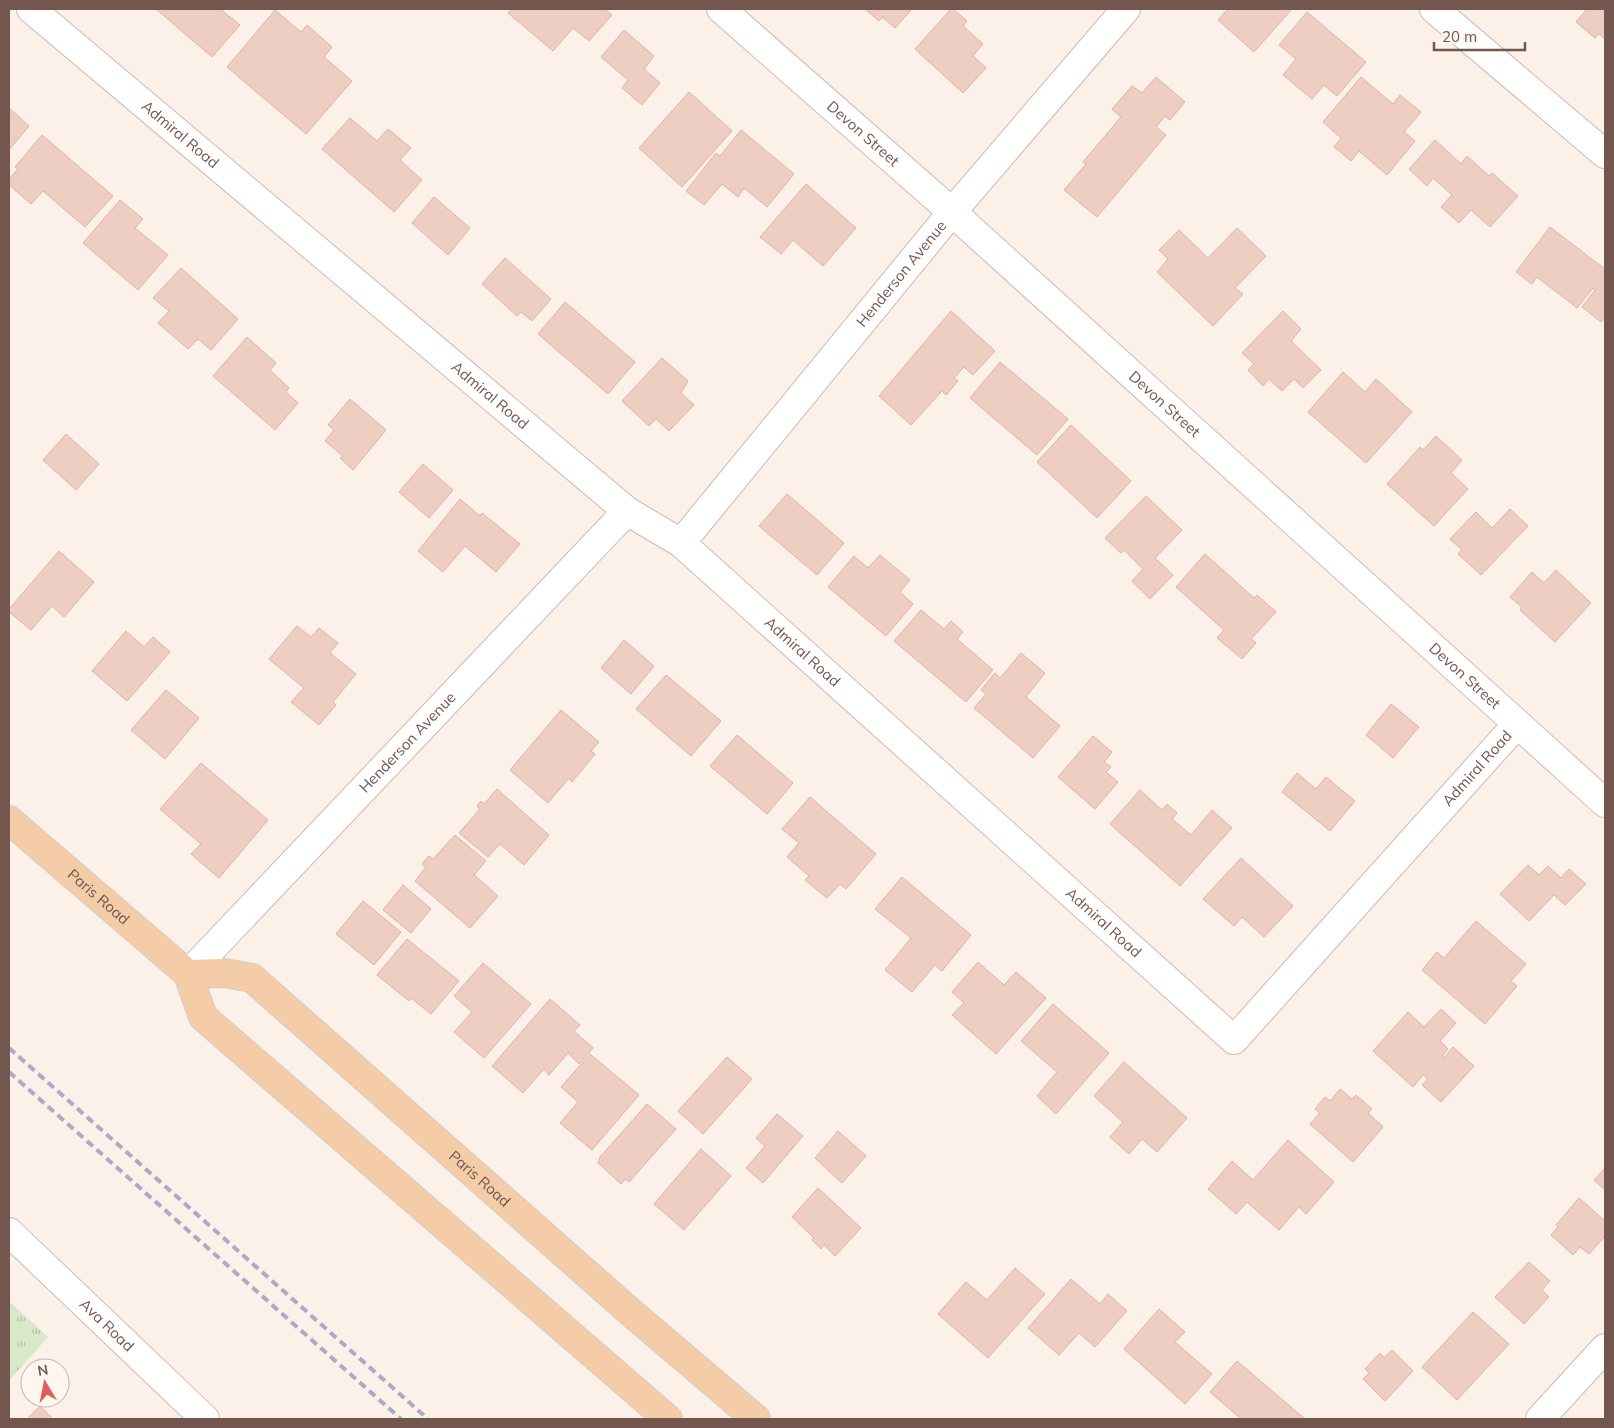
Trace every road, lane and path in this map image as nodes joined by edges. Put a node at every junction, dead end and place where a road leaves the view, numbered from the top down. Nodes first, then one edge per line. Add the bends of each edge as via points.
1 (30, 9) edge
2 (721, 9) edge
3 (1126, 9) edge
4 (1434, 9) edge
5 (1605, 154) edge
6 (952, 212) junction
7 (627, 511) junction
8 (681, 542) junction
9 (1518, 724) junction
10 (1605, 803) edge
11 (9, 820) edge
12 (188, 974) junction
13 (9, 1232) edge
14 (1605, 1348) edge
15 (205, 1419) edge
16 (668, 1419) edge
17 (756, 1419) edge
18 (1540, 1419) edge

1 - 7 street, Admiral Road
2 - 6 street, Devon Street
3 - 6 street, Henderson Avenue
4 - 5 street
6 - 8 street, Henderson Avenue
6 - 9 street, Devon Street
7 - 8 street, Admiral Road
7 - 12 street, Henderson Avenue
8 - 9 street, Admiral Road via 1234,1040
9 - 10 street, Devon Street
11 - 12 main road, Paris Road
12 - 16 main road via 203,1017
12 - 17 main road, Paris Road via 224,973 252,978
13 - 15 street, Ava Road
14 - 18 street

